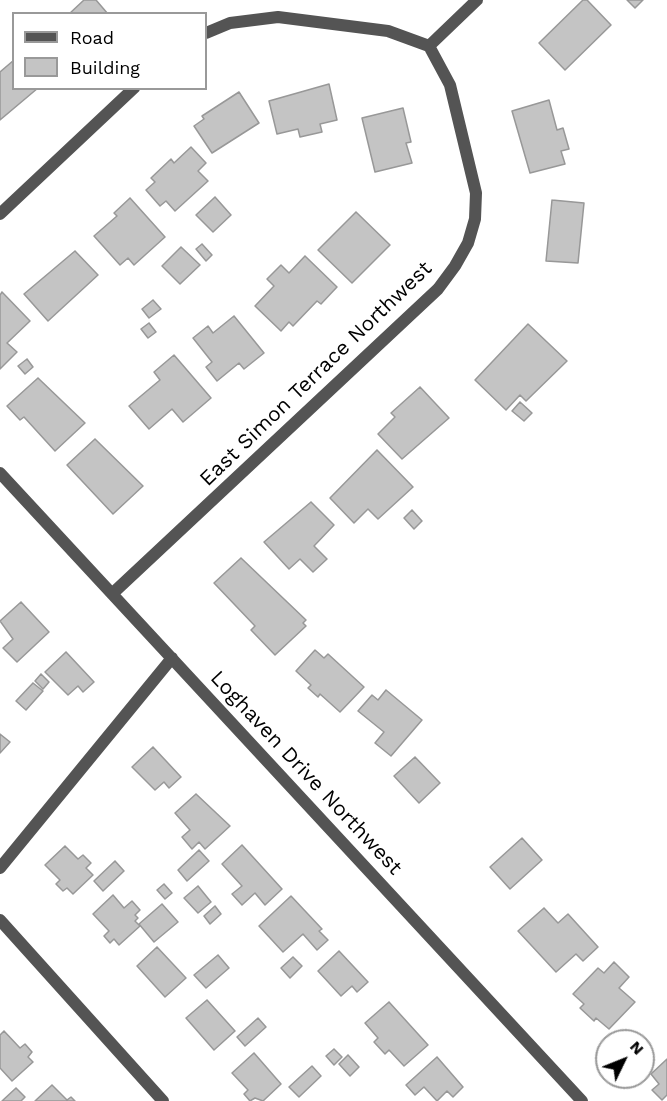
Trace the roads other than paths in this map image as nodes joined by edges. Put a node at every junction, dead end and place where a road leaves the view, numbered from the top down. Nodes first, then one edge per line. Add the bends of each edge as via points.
1 (477, 0) edge
2 (207, 33) edge
3 (429, 46) junction
4 (132, 90) edge
5 (0, 214) edge
6 (0, 473) edge
7 (112, 594) junction
8 (172, 658) junction
9 (0, 868) edge
10 (0, 920) edge
11 (163, 1101) edge
12 (582, 1101) edge

1 - 3 street
2 - 3 street via 230,23 278,17 388,31
3 - 7 street, East Simon Terrace Northwest via 450,86 476,193 475,219 455,266 438,289
4 - 5 street
6 - 7 street, Loghaven Drive Northwest
7 - 8 street, Loghaven Drive Northwest
8 - 9 street
8 - 12 street, Loghaven Drive Northwest
10 - 11 street

